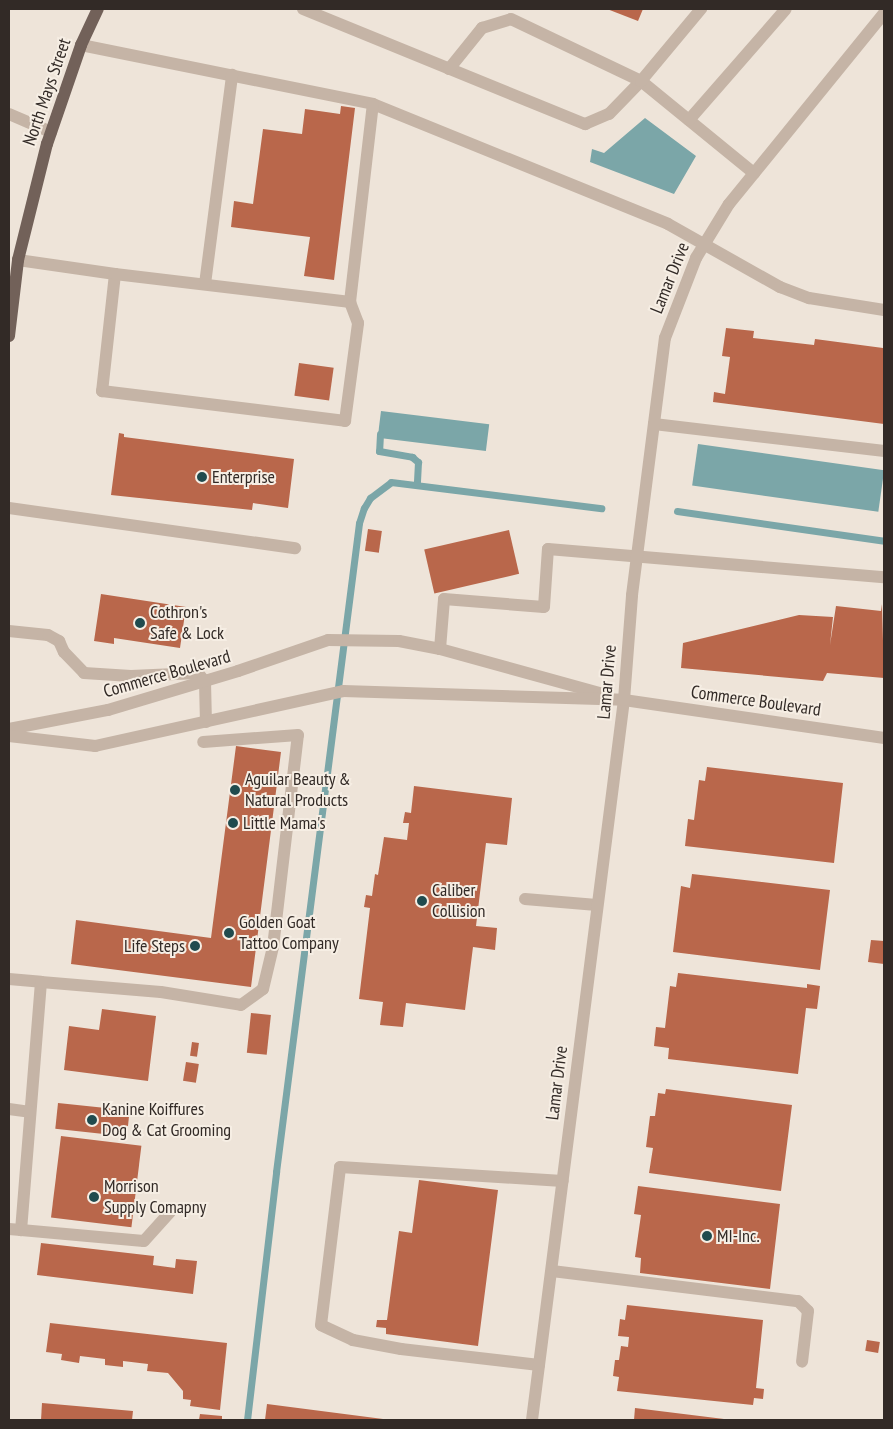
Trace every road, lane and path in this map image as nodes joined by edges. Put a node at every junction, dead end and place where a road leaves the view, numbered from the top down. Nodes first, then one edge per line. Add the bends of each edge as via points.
1 (98, 9) edge
2 (303, 9) edge
3 (701, 9) edge
4 (786, 9) edge
5 (884, 13) edge
6 (81, 45) junction
7 (449, 68) junction
8 (232, 75) junction
9 (641, 81) junction
10 (373, 104) junction
11 (9, 114) edge
12 (690, 120) junction
13 (51, 132) junction
14 (754, 173) junction
15 (702, 246) junction
16 (18, 260) junction
17 (115, 274) junction
18 (205, 284) junction
19 (350, 302) junction
20 (884, 310) edge
21 (9, 336) edge
22 (654, 424) junction
23 (884, 451) edge
24 (9, 508) edge
25 (296, 548) dead end
26 (636, 556) junction
27 (884, 577) edge
28 (9, 631) edge
29 (440, 649) junction
30 (205, 682) junction
31 (624, 700) junction
32 (206, 722) junction
33 (9, 728) edge
34 (9, 736) edge
35 (884, 738) edge
36 (204, 742) dead end
37 (525, 899) dead end
38 (598, 905) junction
39 (9, 979) edge
40 (41, 982) junction
41 (9, 1109) edge
42 (30, 1112) junction
43 (563, 1181) junction
44 (170, 1212) dead end
45 (15, 1230) edge
46 (552, 1271) junction
47 (802, 1362) dead end
48 (539, 1365) junction
49 (532, 1420) edge

1 - 6 main road, North Mays Street
2 - 7 street
3 - 9 street
4 - 12 street
5 - 14 street, Lamar Drive
6 - 8 street
6 - 13 main road, North Mays Street
7 - 9 street via 585,124 609,114
7 - 9 street via 482,28 511,19
8 - 10 street
8 - 18 street
9 - 12 street
10 - 15 street via 668,224
10 - 19 street
11 - 13 street
12 - 14 street
13 - 16 main road, North Mays Street
14 - 15 street, Lamar Drive
15 - 20 street via 758,276 809,298
15 - 22 street, Lamar Drive via 665,338
16 - 17 street
16 - 21 main road, North Mays Street
17 - 18 street
17 - 19 street via 102,391 345,421 358,323
18 - 19 street
22 - 23 street
22 - 26 street, Lamar Drive
24 - 25 street
26 - 27 street
26 - 29 street via 548,549 544,607 444,598
26 - 31 street, Lamar Drive
28 - 30 street via 59,640 64,652 84,673 131,676 198,672
29 - 30 street, Commerce Boulevard via 399,641 328,640
29 - 31 street, Commerce Boulevard
30 - 32 street
30 - 33 street, Commerce Boulevard via 108,710
31 - 32 street, Commerce Boulevard via 343,691
31 - 35 street, Commerce Boulevard
31 - 38 street, Lamar Drive
32 - 34 street, Commerce Boulevard via 95,746
36 - 40 street via 298,735 273,947 263,989 241,1005 161,992
37 - 38 street
38 - 43 street, Lamar Drive
39 - 40 street
40 - 42 street
41 - 42 street
42 - 45 street
43 - 46 street, Lamar Drive
43 - 48 street via 340,1167 321,1326 353,1340 391,1347
44 - 45 street via 144,1241
46 - 47 street via 798,1300 808,1311
46 - 48 street, Lamar Drive
48 - 49 street, Lamar Drive

